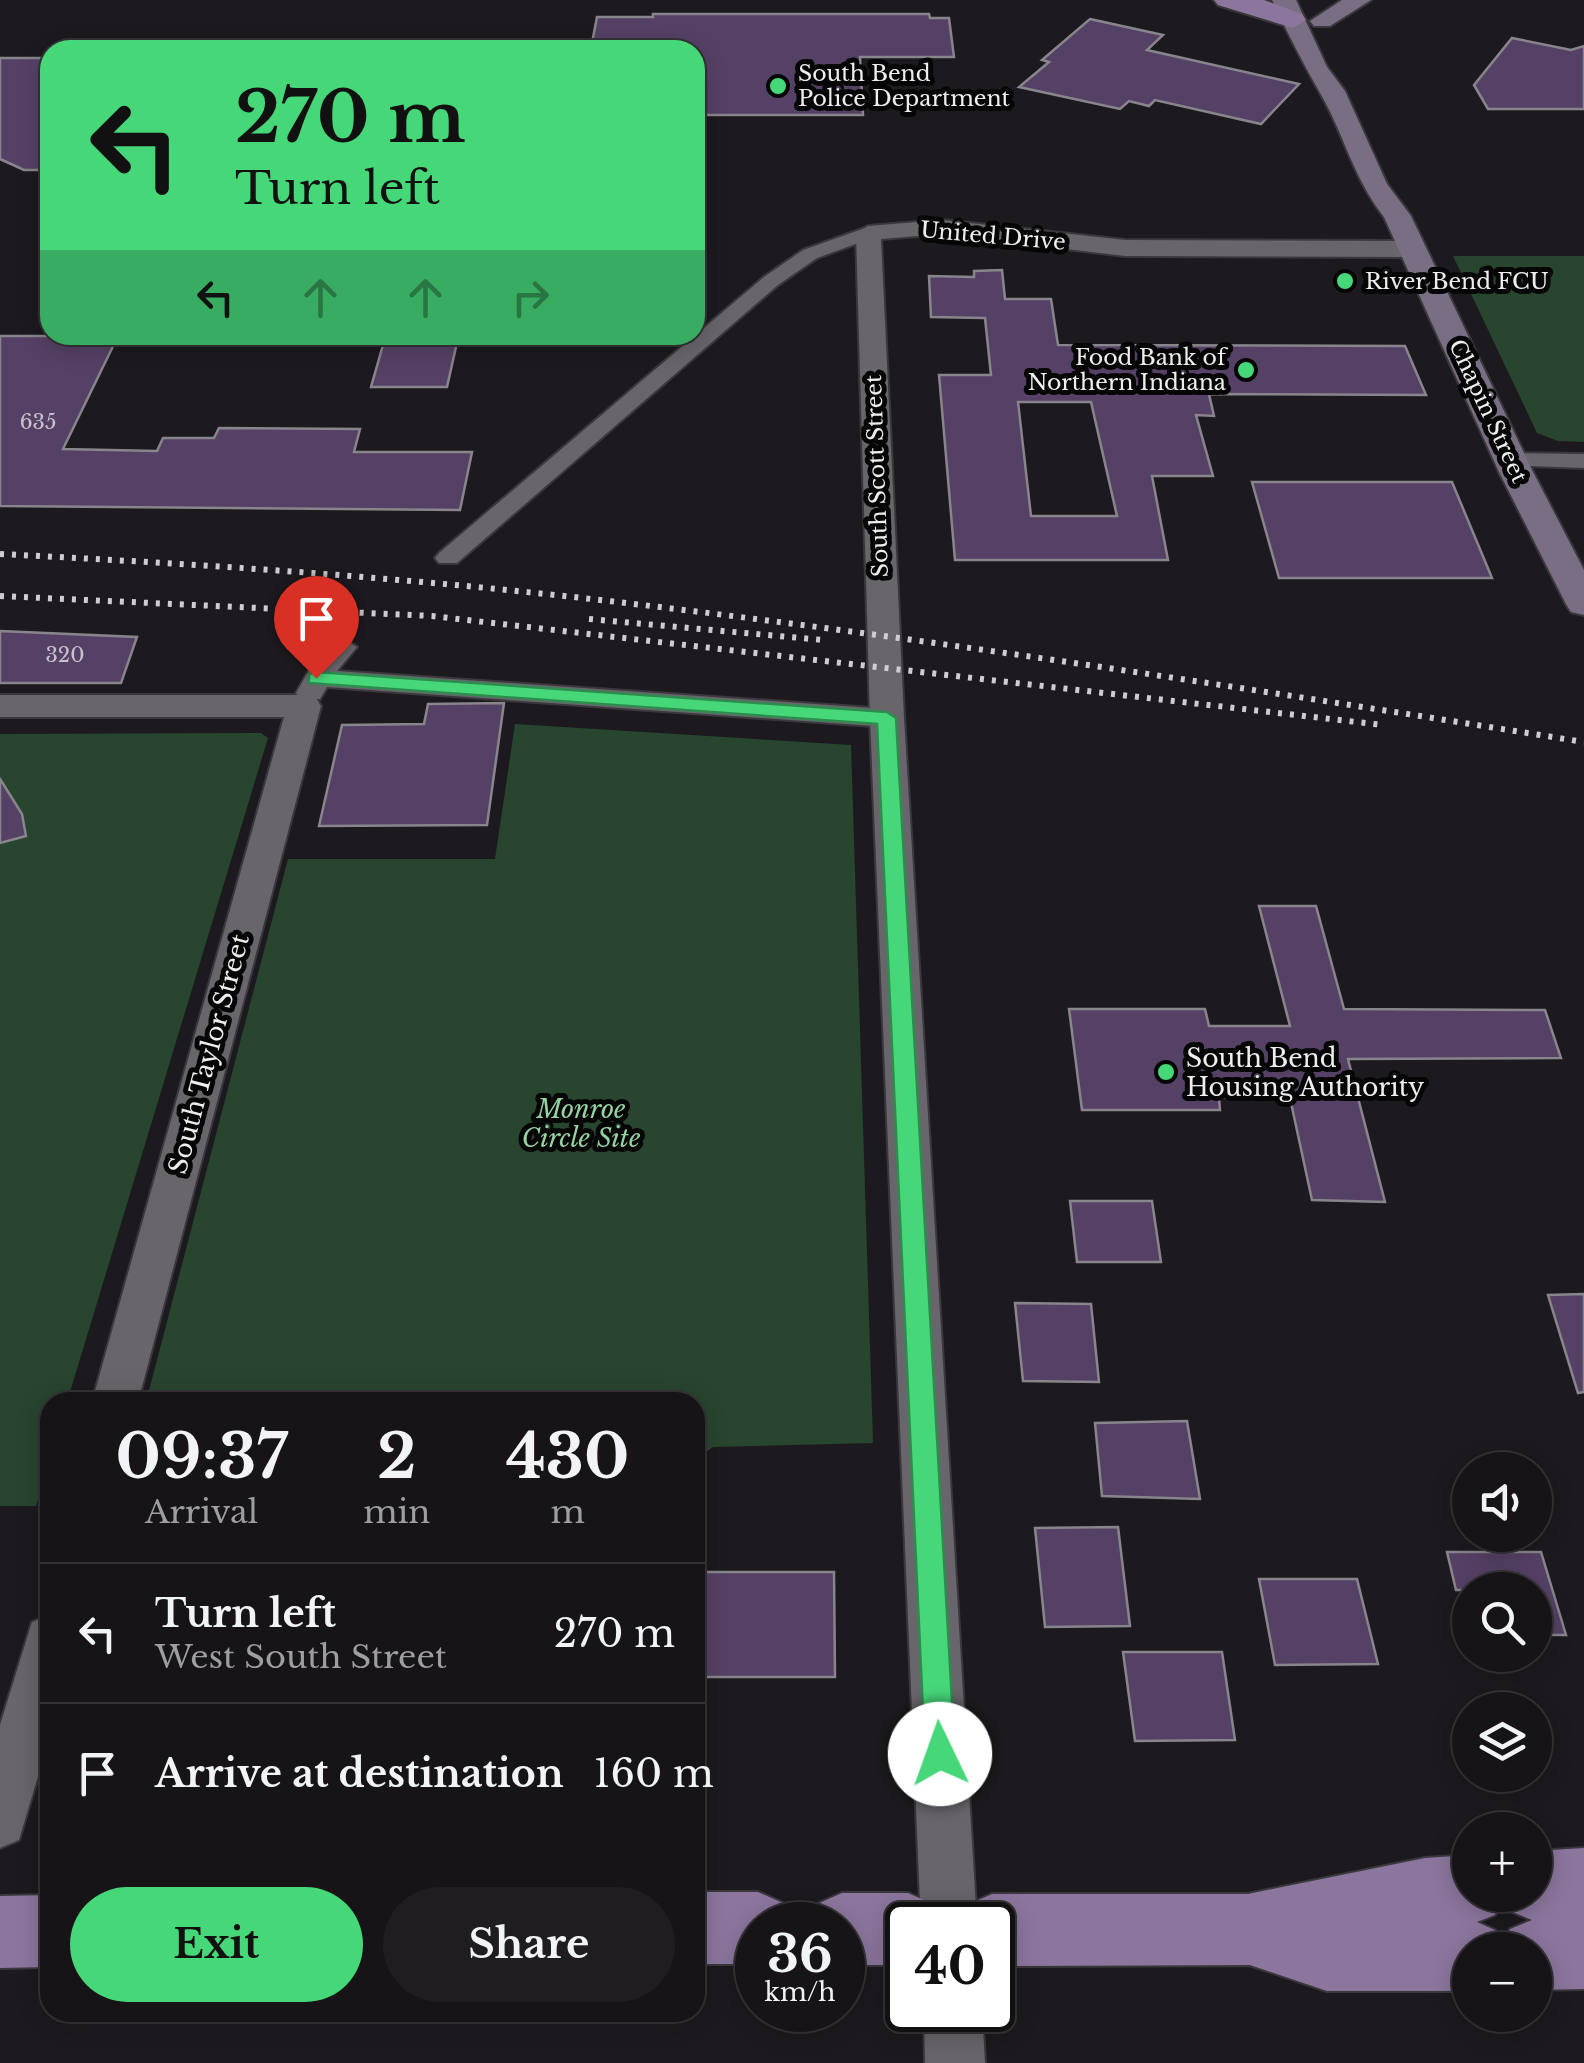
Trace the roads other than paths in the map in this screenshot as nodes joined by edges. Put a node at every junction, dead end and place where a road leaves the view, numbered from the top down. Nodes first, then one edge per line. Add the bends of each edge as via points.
1 (1227, 0) edge
2 (1360, 0) edge
3 (1288, 10) edge
4 (1325, 28) edge
5 (1397, 216) junction
6 (868, 233) junction
7 (1412, 249) junction
8 (705, 338) edge
9 (697, 345) edge
10 (1511, 460) junction
11 (1584, 460) edge
12 (448, 558) dead end
13 (1584, 604) edge
14 (344, 647) dead end
15 (310, 692) junction
16 (0, 706) edge
17 (887, 718) junction
18 (118, 1392) edge
19 (40, 1676) edge
20 (0, 1821) edge
21 (1584, 1883) edge
22 (1552, 1885) edge
23 (1452, 1891) edge
24 (947, 1902) edge
25 (705, 1928) edge
26 (735, 1928) edge
27 (1015, 1930) edge
28 (1248, 1930) junction
29 (0, 1932) edge
30 (40, 1932) edge
31 (1584, 1953) edge
32 (1552, 1954) edge
33 (1452, 1955) edge
34 (954, 2032) edge
35 (955, 2063) edge

1 - 3 main road
2 - 4 main road
3 - 5 main road, Chapin Street via 1374,186
4 - 5 main road, Chapin Street via 1395,186
5 - 7 main road, Chapin Street
6 - 7 street, United Drive via 942,227 1125,248
6 - 8 street, United Drive via 810,254
6 - 17 street, South Scott Street
7 - 10 main road, Chapin Street
9 - 12 street, United Drive
10 - 11 street
10 - 13 main road, Chapin Street
14 - 15 street
15 - 16 street
15 - 17 street
15 - 18 street, South Taylor Street
17 - 24 street, South Scott Street
19 - 20 street
21 - 22 main road
23 - 28 main road
25 - 26 main road
27 - 28 main road
28 - 33 main road via 1327,1955
29 - 30 main road
31 - 32 main road
34 - 35 street

